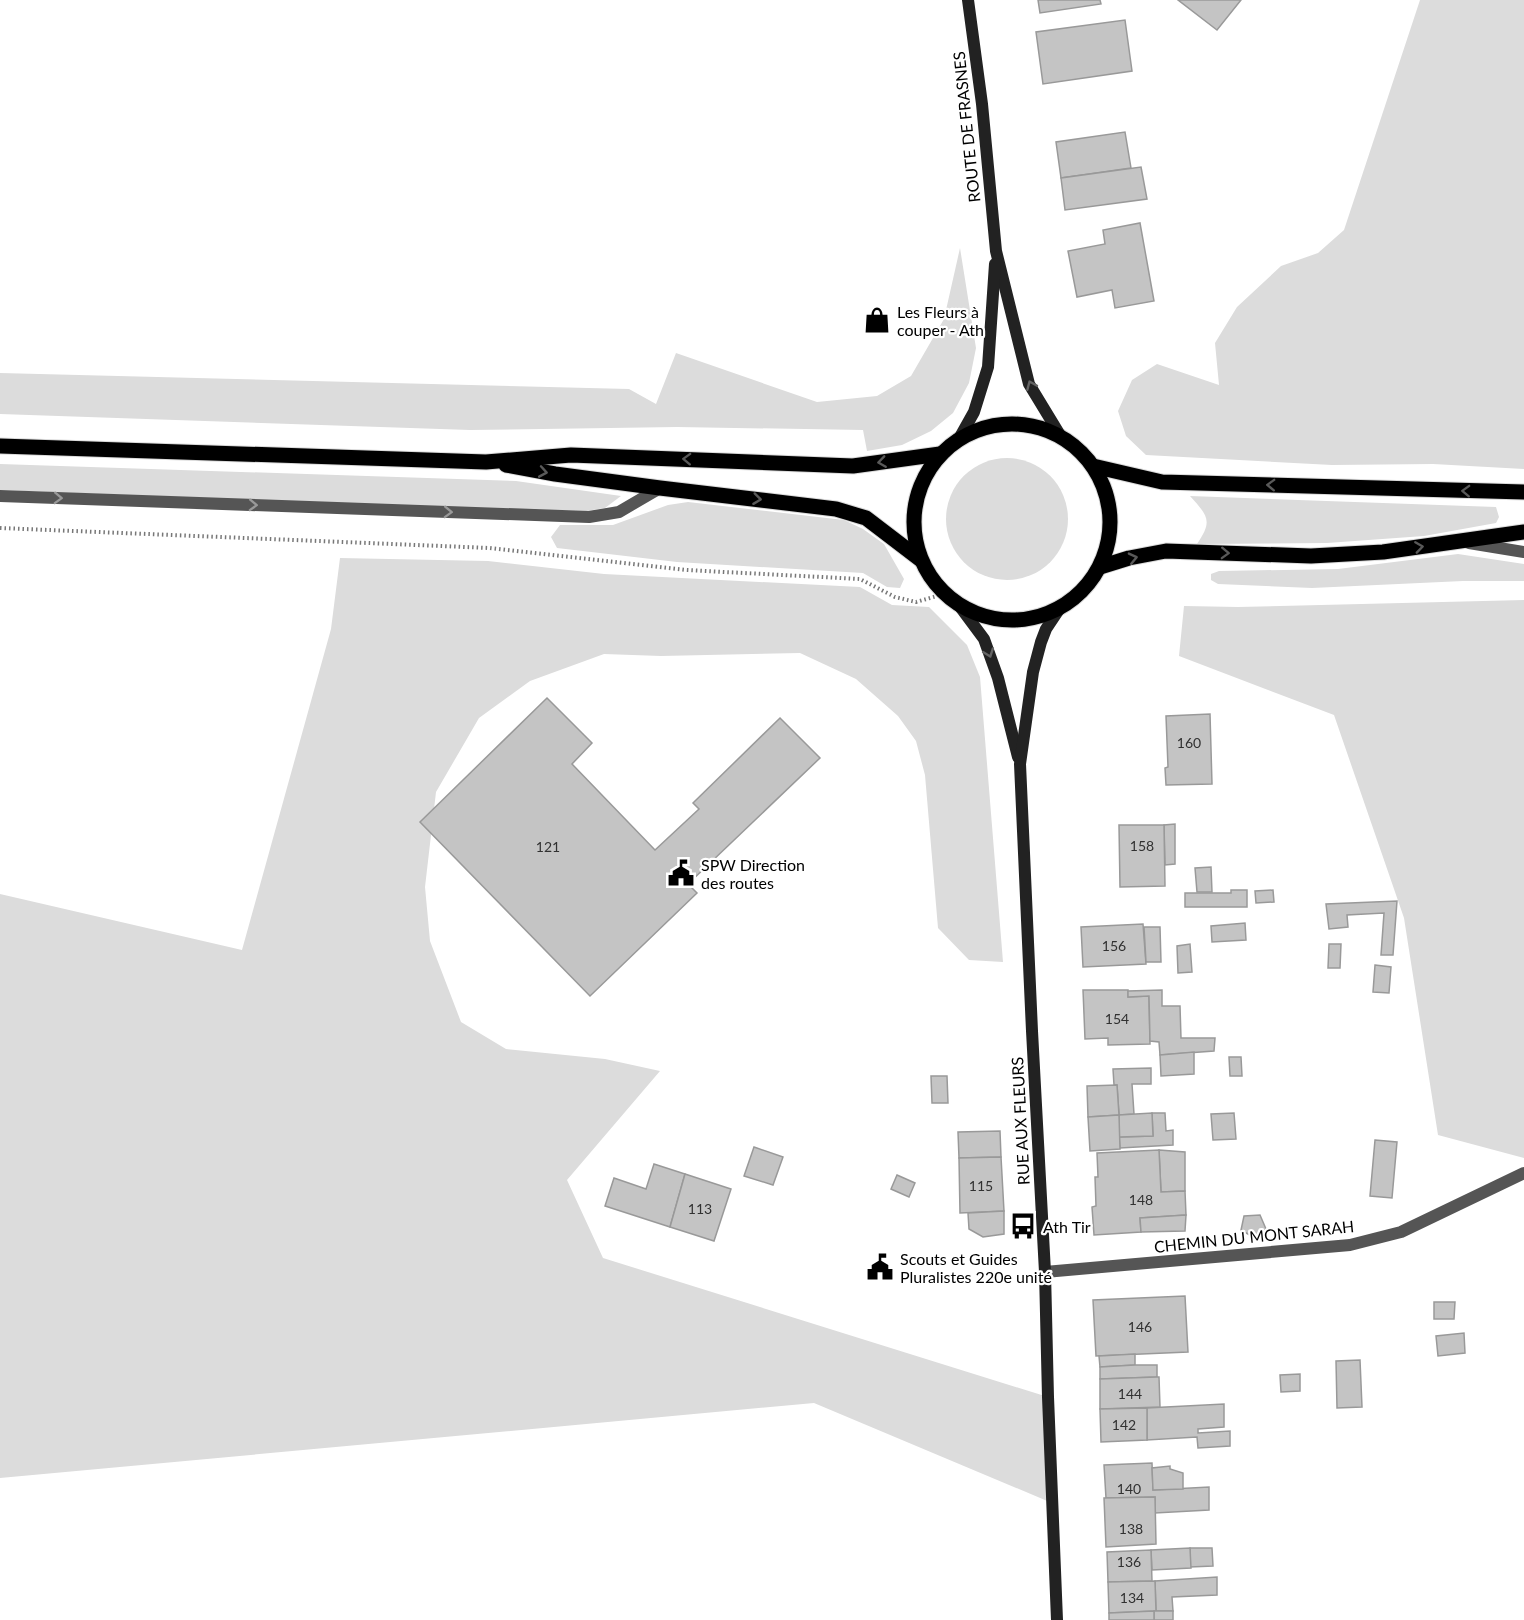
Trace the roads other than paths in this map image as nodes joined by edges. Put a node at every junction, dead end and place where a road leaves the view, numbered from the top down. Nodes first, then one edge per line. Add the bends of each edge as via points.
1 (968, 0) edge
2 (996, 251) junction
3 (1060, 435) junction
4 (960, 437) junction
5 (0, 446) edge
6 (940, 454) junction
7 (486, 462) junction
8 (1093, 465) junction
9 (660, 488) junction
10 (1524, 492) edge
11 (0, 496) edge
12 (1524, 532) edge
13 (1459, 541) junction
14 (1524, 552) edge
15 (921, 560) junction
16 (1100, 567) junction
17 (958, 604) junction
18 (1060, 608) junction
19 (1020, 764) junction
20 (1524, 1173) edge
21 (1045, 1272) junction
22 (1057, 1620) edge

1 - 2 main road, ROUTE DE FRASNES
3 -> 2 main road, ROUTE DE FRASNES via 1029,384
2 - 4 main road, ROUTE DE FRASNES via 988,367 974,412
3 - 4 main road via 1036,426 1010,423 984,427
3 - 8 main road via 1079,448
4 - 6 main road
5 - 7 main road
6 -> 7 main road via 853,466 571,455
6 - 15 main road via 924,477 915,504 914,532
7 -> 9 main road
10 -> 8 main road via 1162,482
8 - 16 main road via 1105,489 1111,515 1109,542
11 -> 9 street via 589,517 619,512
9 -> 15 main road via 836,509 866,518
12 - 13 main road
13 - 14 street
16 -> 13 main road via 1166,551 1311,556 1383,552
15 - 17 main road via 931,578
16 - 18 main road via 1089,584
17 - 18 main road via 976,614 1018,620
17 -> 19 main road, RUE AUX FLEURS via 984,639
18 - 19 main road, RUE AUX FLEURS via 1046,629 1033,672
19 - 21 main road, RUE AUX FLEURS
20 - 21 street, CHEMIN DU MONT SARAH via 1401,1232 1350,1245
21 - 22 main road, RUE AUX FLEURS

